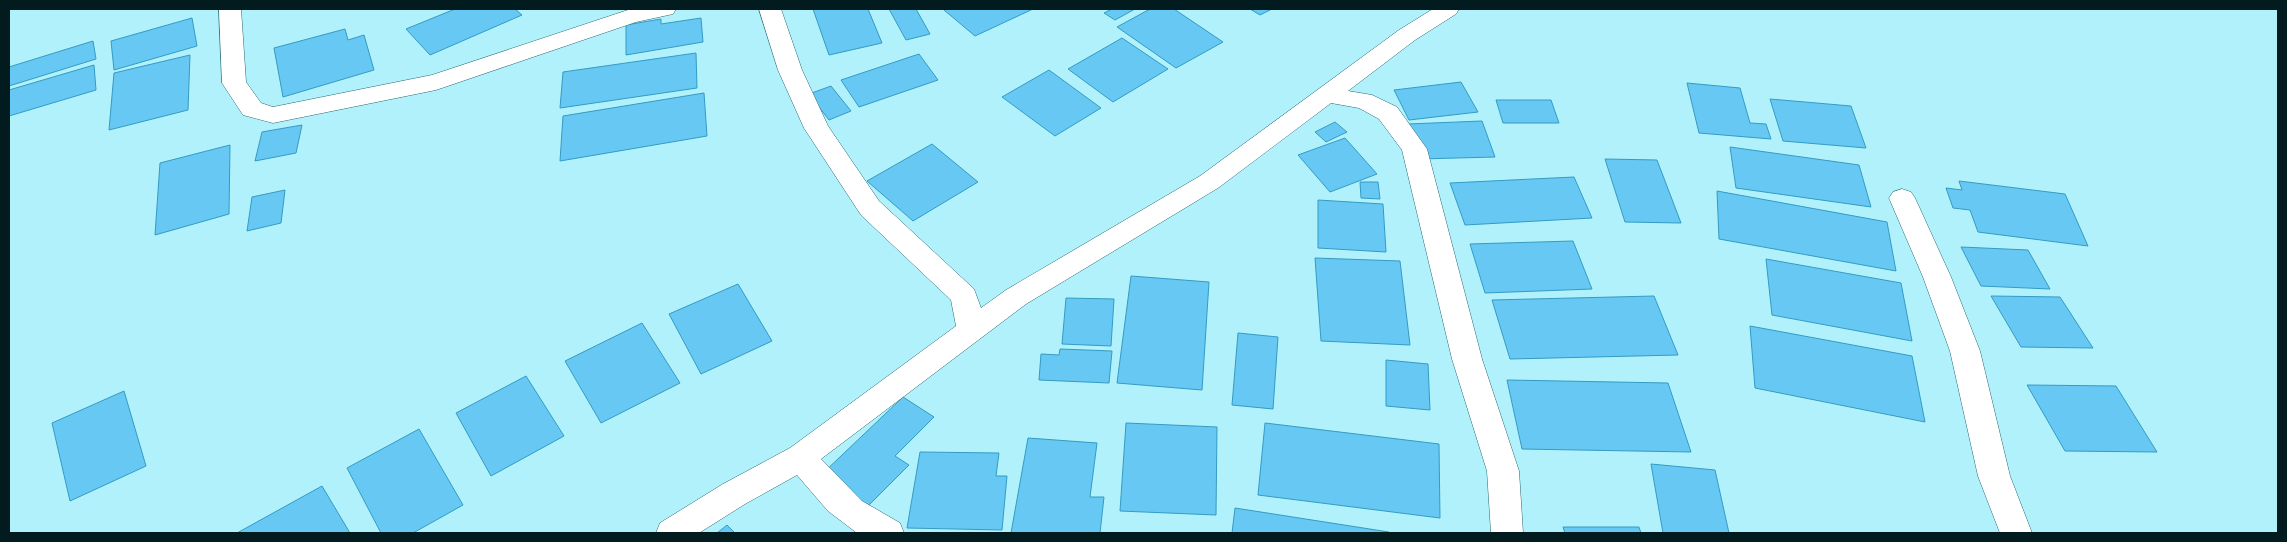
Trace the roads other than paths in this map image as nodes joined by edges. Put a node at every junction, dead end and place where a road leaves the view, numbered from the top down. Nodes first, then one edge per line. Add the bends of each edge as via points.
1 (230, 9) edge
2 (665, 9) edge
3 (770, 9) edge
4 (1448, 9) edge
5 (1327, 94) junction
6 (1902, 198) dead end
7 (964, 296) junction
8 (1016, 297) junction
9 (971, 331) junction
10 (801, 457) junction
11 (672, 533) edge
12 (888, 533) edge
13 (1507, 533) edge
14 (2016, 533) edge

1 - 2 street via 234,83 252,109 273,115 436,82 631,16
3 - 7 street via 790,70 816,128 870,208
4 - 5 street
5 - 8 street via 1210,182
5 - 13 street via 1377,106 1388,113 1414,149 1467,358 1503,471
6 - 14 street via 1965,351 1994,476
7 - 8 street
7 - 9 street
8 - 9 street
9 - 10 street
10 - 11 street
10 - 12 street via 825,488 869,526

